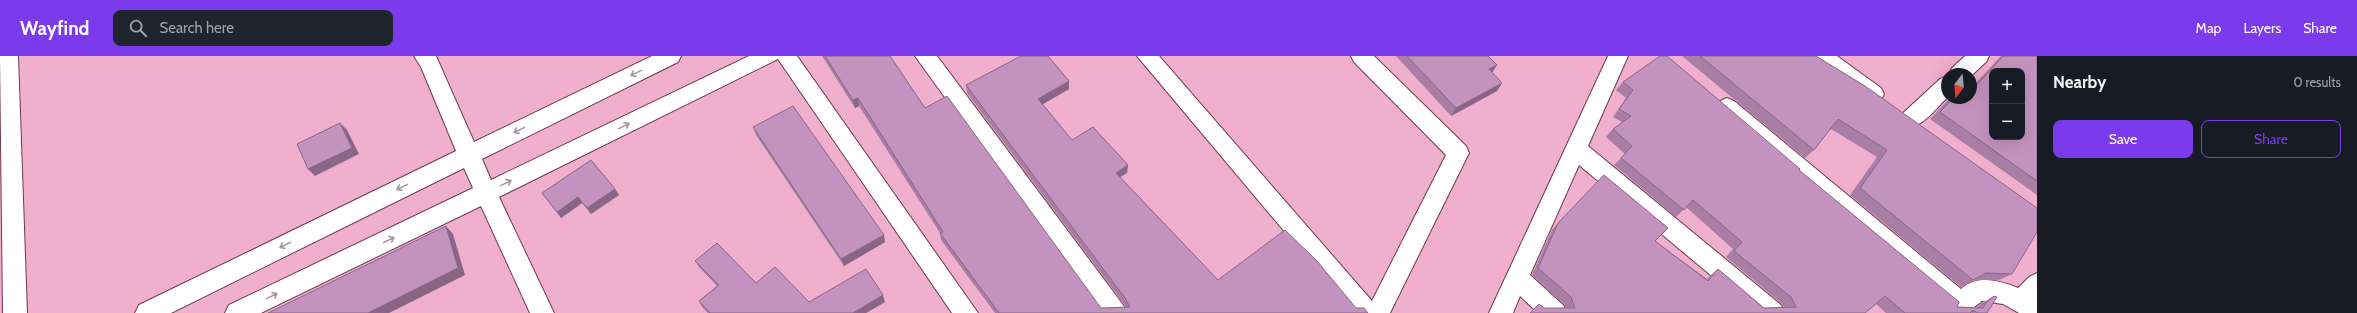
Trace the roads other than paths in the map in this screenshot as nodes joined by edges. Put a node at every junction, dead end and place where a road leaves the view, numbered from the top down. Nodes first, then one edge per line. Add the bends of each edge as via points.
1 (8, 56) edge
2 (424, 56) edge
3 (671, 56) edge
4 (769, 56) edge
5 (786, 56) edge
6 (925, 56) edge
7 (1147, 56) edge
8 (1361, 56) edge
9 (1618, 56) edge
10 (1821, 56) edge
11 (1979, 56) edge
12 (1966, 68) edge
13 (1941, 92) edge
14 (1714, 96) edge
15 (1910, 120) junction
16 (1929, 133) edge
17 (1575, 148) junction
18 (469, 155) junction
19 (486, 193) junction
20 (1518, 279) junction
21 (2037, 284) edge
22 (2029, 307) edge
23 (1960, 308) edge
24 (15, 313) edge
25 (147, 313) edge
26 (237, 313) edge
27 (542, 313) edge
28 (966, 313) edge
29 (1116, 313) edge
30 (1368, 313) edge
31 (1378, 313) edge
32 (1501, 313) edge
33 (1555, 313) edge
34 (1773, 313) edge

1 - 24 street
2 - 18 street via 429,62
3 -> 18 street
19 -> 4 street
5 - 28 street
6 - 29 street
7 - 30 street
8 - 31 street via 1458,154
9 - 17 street
10 - 15 street
11 - 12 street
13 - 15 street
14 - 23 street
15 - 16 street
17 - 20 street
17 - 34 street
18 - 19 street
18 -> 25 street
26 -> 19 street
19 - 27 street
20 - 32 street
20 - 33 street
21 - 22 street
22 - 23 street via 2006,294 1992,290 1968,295

